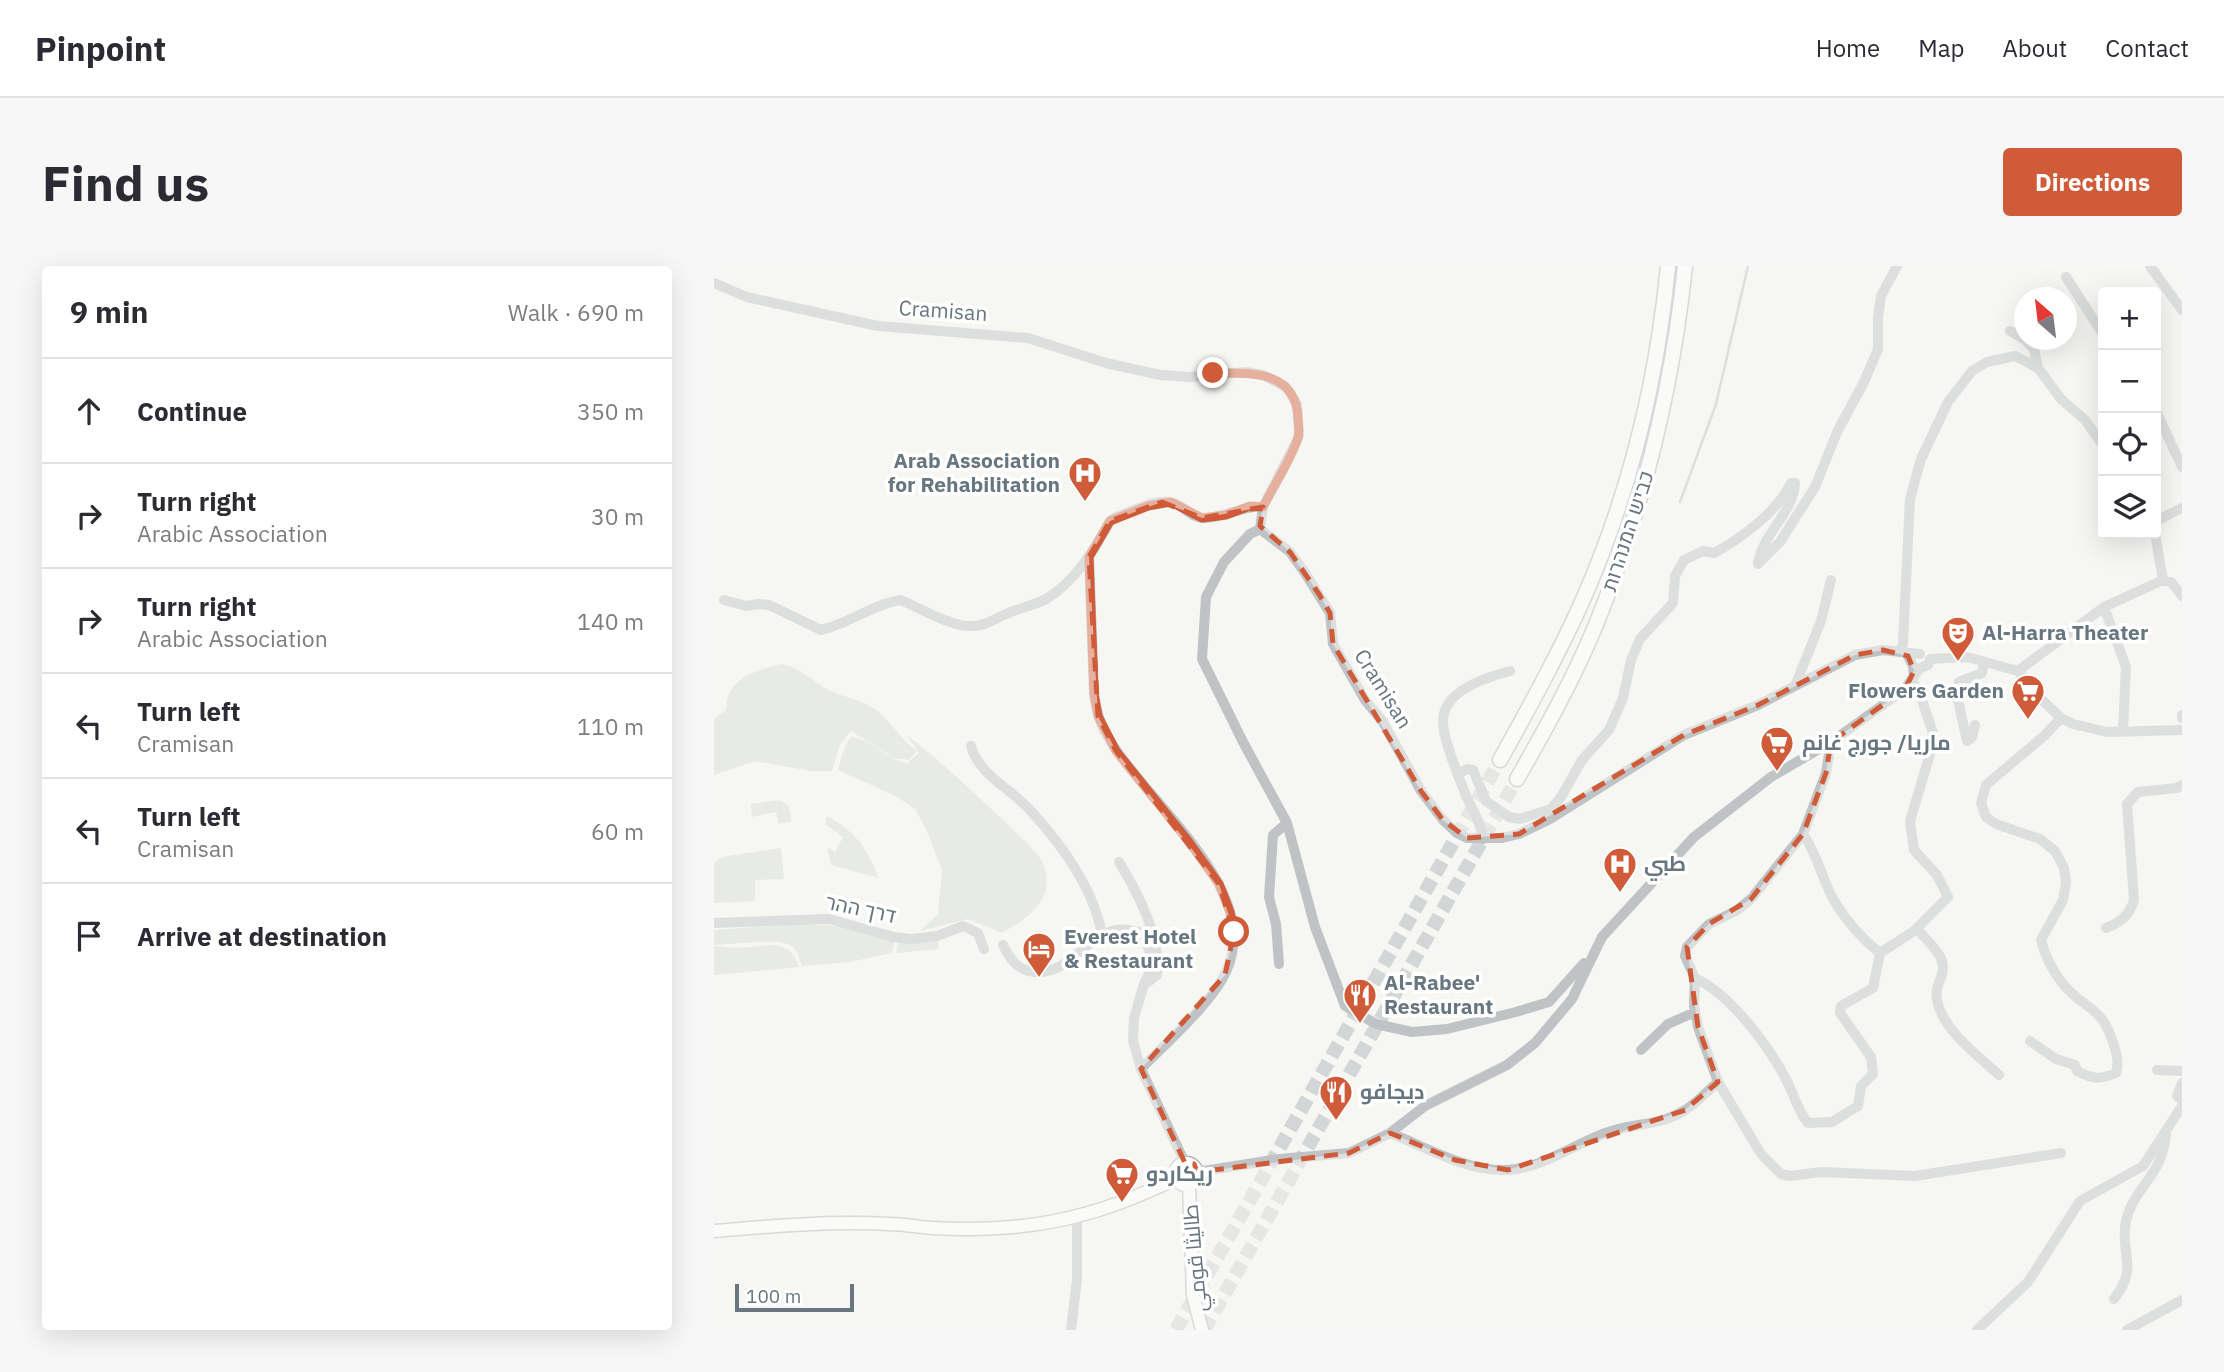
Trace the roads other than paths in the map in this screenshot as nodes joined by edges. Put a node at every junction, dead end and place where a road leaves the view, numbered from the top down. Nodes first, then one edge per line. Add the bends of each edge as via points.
1 (1668, 266) edge
2 (1685, 266) edge
3 (1897, 266) edge
4 (2150, 266) edge
5 (2066, 277) dead end
6 (714, 283) edge
7 (2182, 310) edge
8 (2098, 326) edge
9 (2010, 331) dead end
10 (2014, 333) edge
11 (2034, 350) edge
12 (2038, 368) junction
13 (2157, 413) edge
14 (2098, 438) edge
15 (2182, 467) edge
16 (1263, 507) junction
17 (2182, 508) edge
18 (2161, 518) edge
19 (1260, 529) junction
20 (2156, 539) edge
21 (1089, 557) junction
22 (1831, 580) dead end
23 (2163, 580) junction
24 (2182, 596) edge
25 (724, 600) dead end
26 (2104, 607) junction
27 (1916, 658) junction
28 (1984, 662) junction
29 (1510, 671) dead end
30 (2018, 671) junction
31 (1912, 678) junction
32 (1795, 686) junction
33 (2061, 718) junction
34 (1975, 725) dead end
35 (2182, 730) edge
36 (2123, 732) junction
37 (1831, 742) junction
38 (971, 746) dead end
39 (1500, 761) tunnel mouth
40 (1458, 774) junction
41 (1517, 779) tunnel mouth
42 (2182, 785) edge
43 (1287, 823) junction
44 (1803, 834) junction
45 (1483, 839) junction
46 (1119, 862) dead end
47 (714, 923) edge
48 (2106, 928) dead end
49 (1917, 929) junction
50 (1102, 935) junction
51 (1003, 945) dead end
52 (984, 950) dead end
53 (1880, 953) junction
54 (1591, 956) junction
55 (1279, 964) dead end
56 (1695, 978) junction
57 (1144, 984) junction
58 (1695, 1012) junction
59 (2030, 1041) dead end
60 (1641, 1050) dead end
61 (1141, 1069) junction
62 (2157, 1070) dead end
63 (2182, 1070) edge
64 (1999, 1074) dead end
65 (1718, 1082) junction
66 (2182, 1083) edge
67 (2182, 1100) edge
68 (2182, 1106) edge
69 (2166, 1132) junction
70 (1390, 1133) junction
71 (2061, 1153) dead end
72 (1185, 1163) junction
73 (1197, 1172) junction
74 (1176, 1179) junction
75 (1189, 1185) junction
76 (1077, 1215) junction
77 (714, 1231) edge
78 (2114, 1299) dead end
79 (2182, 1300) edge
80 (1071, 1330) edge
81 (1202, 1330) edge
82 (1977, 1330) edge
83 (2127, 1330) edge

1 - 39 highway, כביש המנהרות via 1649,399 1616,516 1571,626
2 - 41 highway, כביש המנהרות via 1661,417 1622,555 1573,676
3 - 40 street via 1881,296 1878,349 1815,486 1780,542 1758,564 1759,553 1790,501 1795,483 1725,547 1714,553 1694,553 1684,560 1675,576 1673,603 1640,639 1609,730 1582,760 1561,797 1543,812 1509,817 1486,801 1473,770
4 - 7 street
5 - 8 street
6 - 16 street, Cramisan via 747,297 878,326 1028,338 1148,373 1263,375 1286,387 1297,404 1298,436
9 - 10 street
11 - 12 street
12 - 14 street
12 - 27 street via 2015,356 1987,362 1972,372 1948,402 1921,459 1910,499 1903,643
13 - 15 street
16 - 19 street, Cramisan
16 - 21 street via 1202,518 1171,502 1148,506 1110,521
17 - 18 street
19 - 43 street via 1224,562 1206,597 1202,659
19 - 45 street, Cramisan via 1290,552 1319,594 1329,613 1333,645 1421,792 1457,833
20 - 23 street
21 - 25 street via 1048,598 979,626 963,626 901,600 821,630 769,606
21 - 61 street via 1098,716 1116,751 1219,884 1234,932 1225,975
22 - 32 street via 1821,621
23 - 24 street via 2171,582
23 - 26 street
26 - 30 street
26 - 36 street via 2126,667
27 - 28 street via 1966,657
27 - 31 street
27 - 31 street
27 - 32 street via 1883,650 1855,655
28 - 30 street
28 - 34 street via 1982,673 1959,682 1957,696 1967,741
29 - 40 street via 1466,688 1445,711 1445,733
30 - 33 street
31 - 37 street via 1905,689
31 - 49 street via 1933,733 1910,821 1914,850 1937,874 1948,897
32 - 45 street via 1684,735 1540,824 1502,838
33 - 36 street via 2107,732
33 - 59 street via 1986,785 1981,803 1986,817 1996,824 2040,839 2055,851 2064,868 2063,900 2041,940 2044,951 2064,984 2108,1026 2119,1065 2116,1073 2093,1079
35 - 36 street
37 - 44 street via 1826,773
37 - 54 street via 1771,777 1694,837 1602,937
38 - 50 street via 982,768 1028,807 1054,838 1089,895
40 - 45 street
42 - 48 street via 2138,792 2127,804 2134,900 2130,912
43 - 54 street via 1335,984 1345,1006 1376,1024 1412,1032 1447,1029 1549,1002
43 - 55 street via 1273,835 1269,897
44 - 53 street via 1833,899 1866,943
44 - 56 street via 1751,899 1709,924 1687,947 1685,956
46 - 57 street via 1150,926 1159,959 1157,975
47 - 52 street, דרך ההר via 829,919 911,939 963,926 978,933
49 - 53 street
49 - 64 street via 1943,960 1936,986 1942,1015 1963,1042
50 - 51 street via 1063,965 1042,972 1024,971 1010,960
50 - 57 street via 1128,929 1139,932 1149,949 1152,968
53 - 56 street via 1873,988 1841,1006 1840,1013 1871,1057 1873,1074 1861,1086 1858,1107 1832,1122 1808,1124 1787,1080 1759,1038 1713,987
54 - 70 street via 1572,999 1535,1043 1507,1065 1425,1106
56 - 58 street
57 - 61 street via 1133,1041
58 - 60 street via 1668,1024
58 - 65 street
61 - 72 street
62 - 63 street
65 - 70 street via 1685,1110 1656,1124 1622,1128 1541,1162 1508,1170 1455,1160
65 - 71 street via 1761,1154 1781,1174 1790,1176 1821,1172 1915,1176
66 - 67 street via 2177,1096
68 - 69 street
69 - 78 street via 2159,1165 2126,1220 2129,1270
69 - 82 street via 2143,1167 2081,1201 2028,1282
70 - 73 street via 1349,1153
72 - 73 main road
72 - 74 main road via 1177,1168
73 - 75 main road via 1195,1182
74 - 75 main road
74 - 76 main road via 1104,1210
75 - 81 main road, طاليثا قومي via 1193,1295
76 - 77 main road via 974,1228 846,1224
76 - 80 street
79 - 83 street

